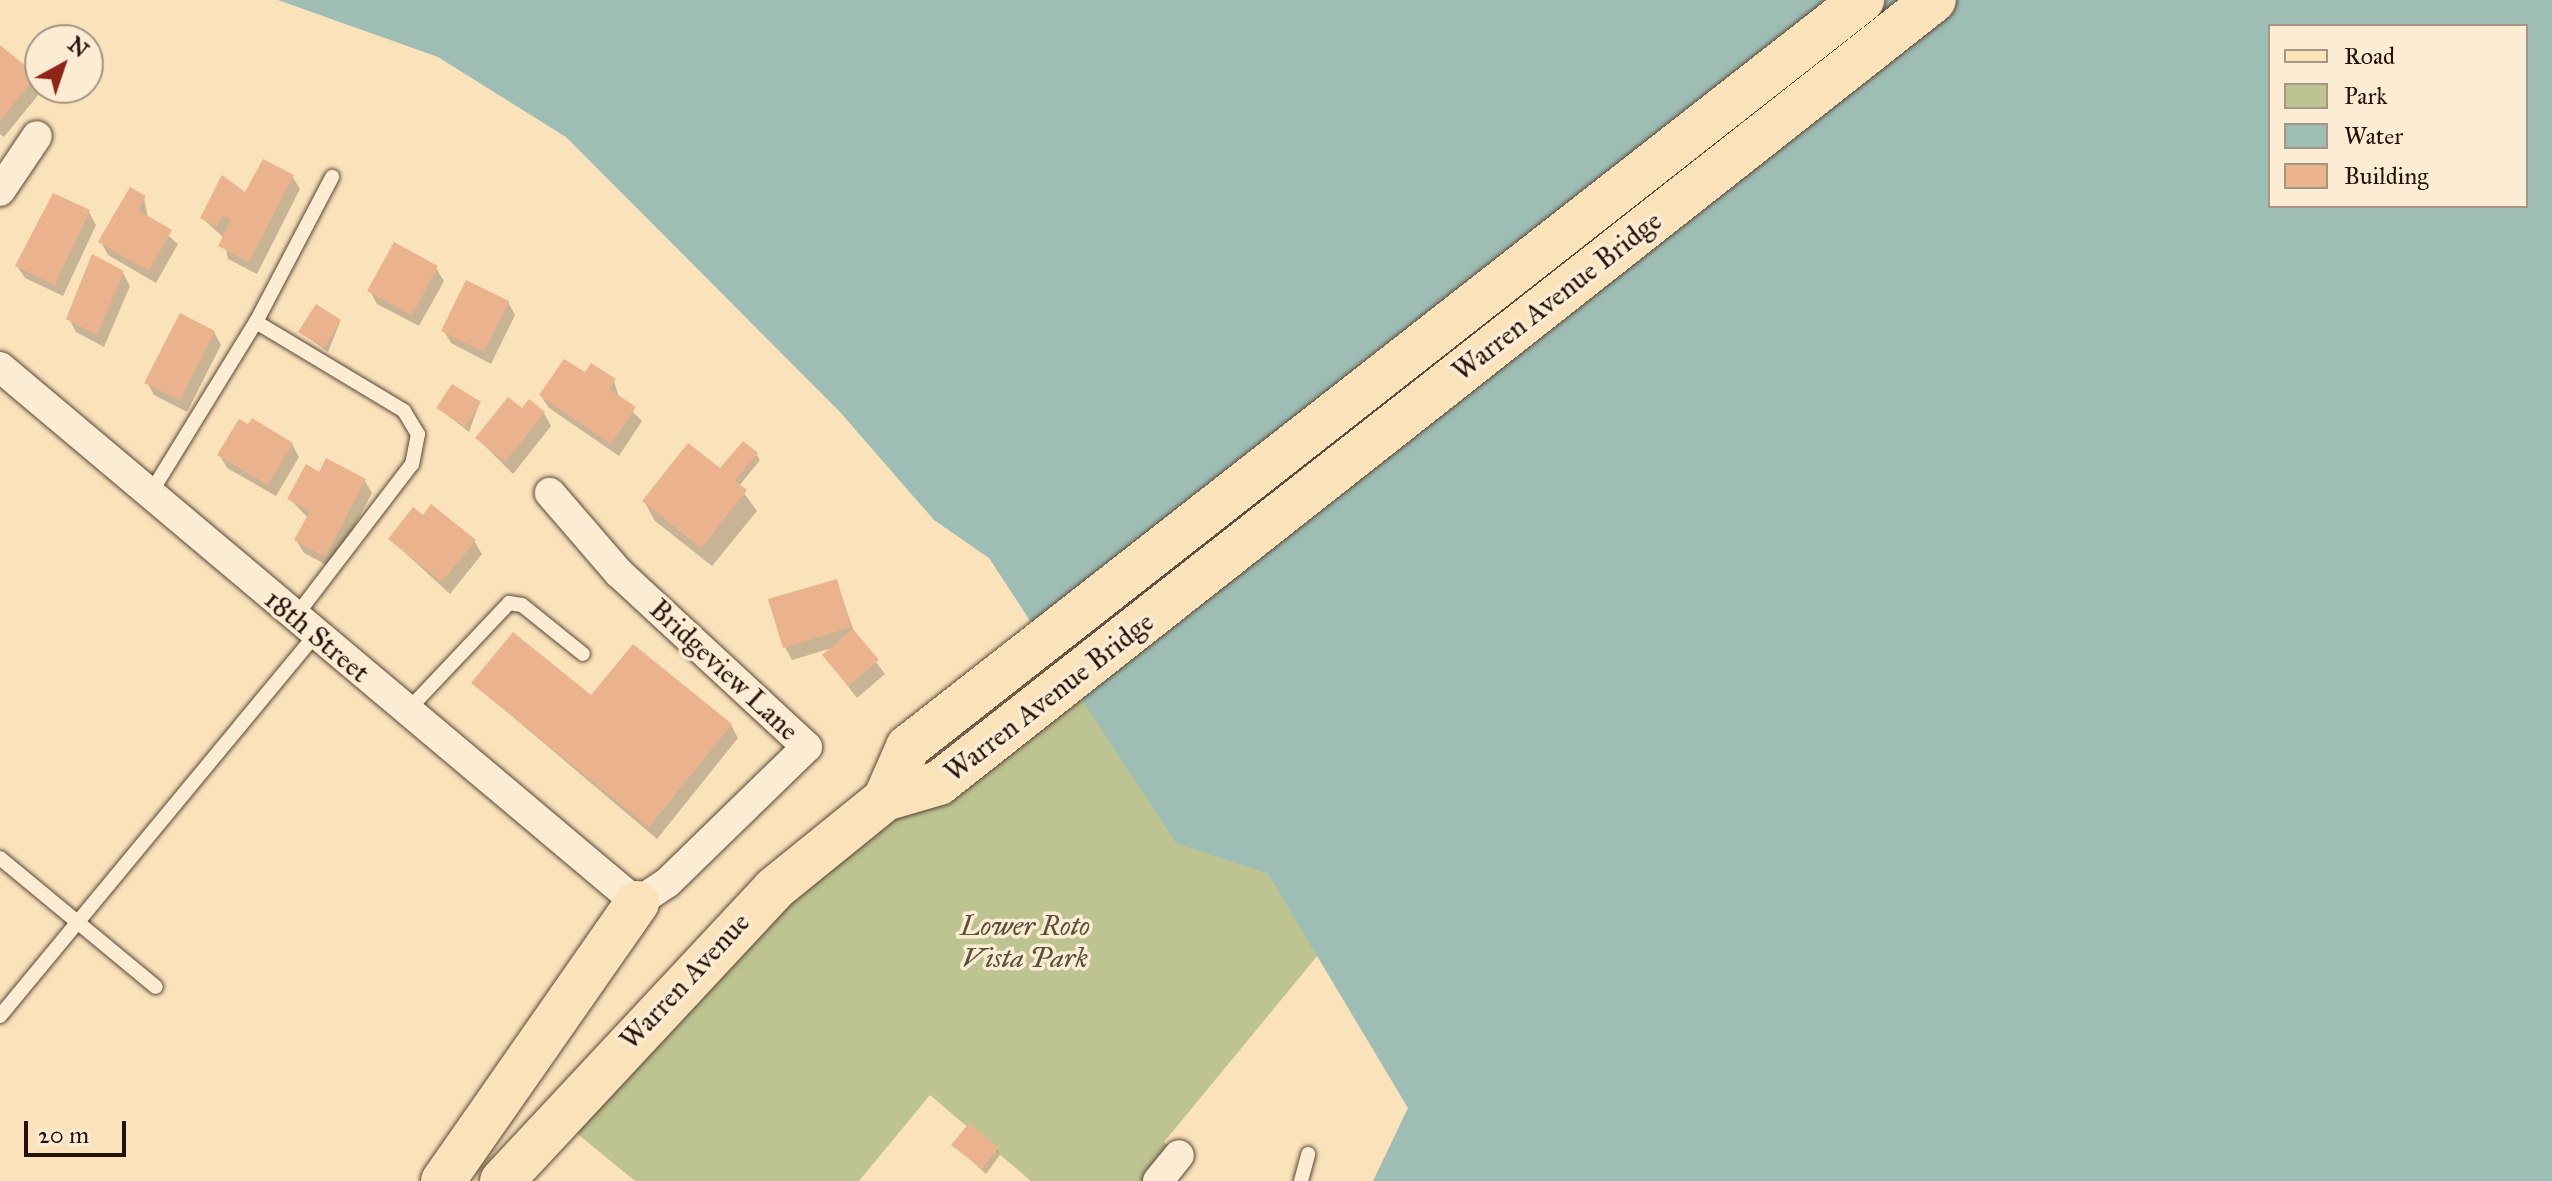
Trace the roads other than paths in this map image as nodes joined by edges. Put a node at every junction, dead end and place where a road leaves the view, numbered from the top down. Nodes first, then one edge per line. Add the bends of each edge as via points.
1 (1862, 0) edge
2 (1934, 0) edge
3 (37, 136) dead end
4 (332, 177) dead end
5 (0, 191) edge
6 (256, 322) junction
7 (0, 367) edge
8 (550, 493) dead end
9 (150, 494) junction
10 (305, 626) junction
11 (583, 654) dead end
12 (407, 711) junction
13 (885, 799) junction
14 (0, 858) edge
15 (637, 903) junction
16 (77, 923) junction
17 (156, 987) dead end
18 (0, 1016) edge
19 (1308, 1154) dead end
20 (1179, 1155) dead end
21 (514, 1174) edge
22 (443, 1181) edge
23 (1158, 1181) edge
24 (1301, 1181) edge

1 - 13 main road, Warren Avenue Bridge via 908,747
2 - 13 main road, Warren Avenue Bridge via 939,783
3 - 5 street
4 - 6 lane
6 - 9 lane
6 - 10 lane via 404,411 418,434 412,464
7 - 9 street, 18th Street
8 - 15 street, Bridgeview Lane via 619,573 807,747 667,883
9 - 10 street, 18th Street
10 - 12 street, 18th Street
10 - 16 lane
11 - 12 lane via 522,605 509,603
12 - 15 street, 18th Street
13 - 21 main road, Warren Avenue via 723,936
14 - 16 lane
15 - 22 main road
16 - 17 lane
16 - 18 lane
19 - 24 lane
20 - 23 street

